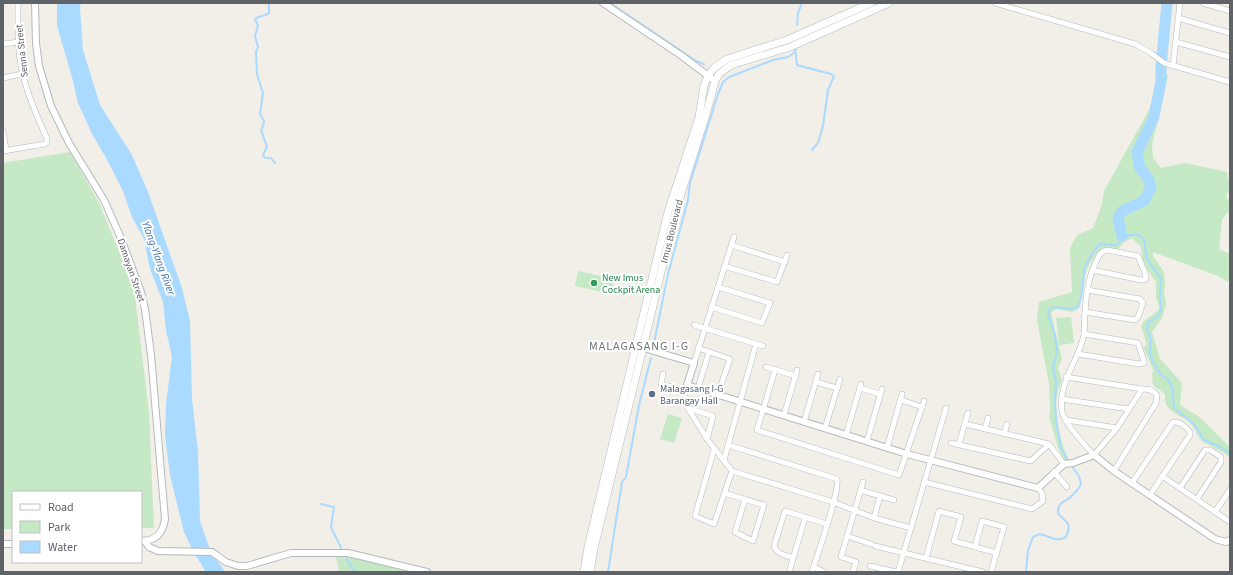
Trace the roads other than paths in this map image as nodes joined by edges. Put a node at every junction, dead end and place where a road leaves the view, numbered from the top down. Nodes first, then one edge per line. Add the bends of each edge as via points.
1 (18, 3) edge
2 (35, 3) edge
3 (603, 3) edge
4 (871, 3) edge
5 (889, 3) edge
6 (995, 3) edge
7 (1180, 3) edge
8 (1203, 3) edge
9 (1230, 11) edge
10 (1178, 18) junction
11 (1230, 33) edge
12 (19, 42) junction
13 (1176, 42) junction
14 (3, 44) edge
15 (1230, 57) edge
16 (1173, 66) junction
17 (22, 74) junction
18 (708, 76) junction
19 (3, 78) edge
20 (715, 81) junction
21 (1230, 82) edge
22 (3, 131) edge
23 (5, 151) edge
24 (734, 237) dead end
25 (731, 245) junction
26 (787, 255) dead end
27 (785, 262) junction
28 (724, 266) junction
29 (1092, 270) junction
30 (718, 287) junction
31 (1087, 290) junction
32 (711, 308) junction
33 (1085, 312) junction
34 (694, 325) dead end
35 (705, 328) junction
36 (1084, 334) junction
37 (756, 344) junction
38 (763, 346) dead end
39 (640, 347) junction
40 (698, 348) junction
41 (709, 352) junction
42 (1078, 354) junction
43 (694, 363) junction
44 (766, 367) dead end
45 (775, 370) junction
46 (663, 374) dead end
47 (818, 374) dead end
48 (1066, 377) junction
49 (840, 379) dead end
50 (816, 382) junction
51 (687, 385) junction
52 (698, 388) junction
53 (837, 388) junction
54 (1142, 389) junction
55 (685, 391) junction
56 (718, 394) junction
57 (1061, 399) junction
58 (740, 402) junction
59 (688, 408) junction
60 (946, 408) dead end
61 (763, 409) junction
62 (1129, 409) junction
63 (968, 413) dead end
64 (784, 415) junction
65 (988, 418) dead end
66 (1066, 420) junction
67 (804, 422) junction
68 (965, 424) junction
69 (1007, 424) dead end
70 (825, 428) junction
71 (1116, 428) junction
72 (985, 429) junction
73 (1004, 434) junction
74 (846, 435) junction
75 (707, 439) junction
76 (867, 442) junction
77 (951, 443) dead end
78 (959, 444) junction
79 (1049, 444) junction
80 (728, 445) junction
81 (887, 448) junction
82 (714, 450) junction
83 (907, 454) junction
84 (1094, 455) junction
85 (724, 460) junction
86 (930, 461) junction
87 (1068, 464) junction
88 (732, 471) junction
89 (1114, 471) junction
90 (1054, 472) junction
91 (1162, 476) junction
92 (863, 482) dead end
93 (924, 482) junction
94 (1132, 483) junction
95 (1067, 487) dead end
96 (1038, 488) junction
97 (1180, 488) junction
98 (860, 490) junction
99 (1230, 490) edge
100 (724, 493) junction
101 (1150, 495) junction
102 (880, 496) junction
103 (745, 499) junction
104 (1197, 499) junction
105 (894, 500) dead end
106 (833, 502) junction
107 (854, 510) junction
108 (1215, 512) junction
109 (805, 518) junction
110 (874, 518) junction
111 (1230, 522) edge
112 (826, 524) junction
113 (911, 528) junction
114 (847, 536) junction
115 (1230, 540) edge
116 (143, 541) edge
117 (975, 547) junction
118 (904, 552) junction
119 (997, 553) junction
120 (794, 558) junction
121 (926, 558) junction
122 (870, 566) dead end
123 (790, 569) dead end
124 (813, 570) edge
125 (427, 572) edge
126 (584, 572) edge
127 (590, 572) edge
128 (824, 572) edge
129 (853, 572) edge
130 (897, 572) edge
131 (983, 572) edge
132 (991, 572) edge

1 - 12 street, Senna Street
2 - 116 street, Damayan Street via 36,43 47,94 69,143 109,211 136,278 145,309 165,519 161,533
3 - 18 street
4 - 18 main road, Imus Boulevard via 788,40 727,59
5 - 20 main road, Imus Boulevard via 790,47 731,65 719,74
6 - 16 street via 1135,44 1164,64
7 - 10 street
8 - 9 street
10 - 11 street
10 - 13 street
12 - 14 street
12 - 17 street, Senna Street
13 - 15 street
13 - 16 street
16 - 21 street
17 - 19 street
17 - 23 street, Senna Street via 48,142
18 - 20 street
18 - 39 main road, Imus Boulevard via 699,116 668,212
20 - 39 main road, Imus Boulevard via 674,213
22 - 23 street
24 - 25 street
25 - 27 street
25 - 28 street
26 - 27 street
27 - 28 street via 777,282
28 - 30 street
29 - 29 street via 1141,280 1146,278 1140,258 1136,255 1104,250
29 - 31 street
30 - 32 street
30 - 32 street via 770,303 762,323
31 - 33 street
31 - 33 street via 1140,298 1144,303 1135,320
32 - 35 street
33 - 36 street
34 - 35 street
35 - 37 street
35 - 40 street
36 - 42 street
36 - 42 street via 1138,343 1144,361 1139,364
37 - 38 street
37 - 58 street
39 - 43 street
39 - 126 main road, Imus Boulevard via 590,539
39 - 127 main road, Imus Boulevard
40 - 41 street
40 - 43 street
41 - 52 street
41 - 56 street via 730,359
42 - 48 street
43 - 51 street
44 - 45 street
45 - 61 street
45 - 64 street via 796,373
46 - 55 street via 661,384
47 - 50 street
48 - 54 street
48 - 57 street
49 - 53 street
50 - 53 street
50 - 67 street
51 - 52 street
51 - 55 street
52 - 56 street
53 - 70 street
54 - 62 street
54 - 89 street via 1154,392 1157,395 1156,403
55 - 59 street via 685,403
56 - 58 street
57 - 62 street
57 - 66 street via 1062,413
58 - 61 street
58 - 80 street
59 - 75 street
59 - 75 street via 713,416
60 - 86 street
61 - 64 street
61 - 83 street via 757,430 764,433 899,475
62 - 71 street
63 - 68 street
64 - 67 street
65 - 72 street
66 - 71 street
66 - 84 street
67 - 70 street
68 - 72 street
68 - 78 street
69 - 73 street
70 - 74 street
71 - 84 street
72 - 73 street
73 - 79 street
74 - 76 street
74 - 76 street via 860,386 881,392
75 - 82 street
76 - 81 street
77 - 78 street
78 - 79 street via 1031,461
79 - 87 street
80 - 85 street
80 - 106 street via 837,479
81 - 83 street
81 - 83 street via 902,397 923,404
82 - 85 street
82 - 100 street via 694,516 714,524
83 - 86 street
84 - 87 street
84 - 89 street
85 - 88 street
86 - 93 street
86 - 96 street
87 - 90 street
88 - 100 street
88 - 106 street
89 - 94 street
90 - 95 street
90 - 96 street
91 - 94 street via 1190,434 1188,429 1176,421 1172,423
91 - 97 street
91 - 101 street
92 - 98 street
93 - 96 street via 1032,509 1043,501
93 - 113 street
94 - 101 street
97 - 104 street
97 - 104 street via 1205,450 1210,450 1221,457 1222,462
98 - 102 street
98 - 107 street
99 - 108 street
100 - 103 street
101 - 115 street via 1214,539 1226,542
102 - 105 street
102 - 110 street
103 - 103 street via 735,532 753,541 764,505
104 - 108 street
106 - 107 street
106 - 112 street
107 - 110 street
107 - 114 street
108 - 111 street
109 - 112 street
109 - 120 street
109 - 120 street via 785,511 774,546 776,552
110 - 113 street
112 - 124 street
113 - 118 street
114 - 118 street
114 - 129 street via 841,556 856,562
116 - 125 street via 158,551 212,552 232,565 242,566 291,553 348,553
117 - 119 street
117 - 119 street via 982,521 1004,527
117 - 121 street via 954,541 961,517 939,511
118 - 121 street
118 - 130 street
119 - 132 street
120 - 123 street
121 - 131 street
122 - 130 street
124 - 128 street

